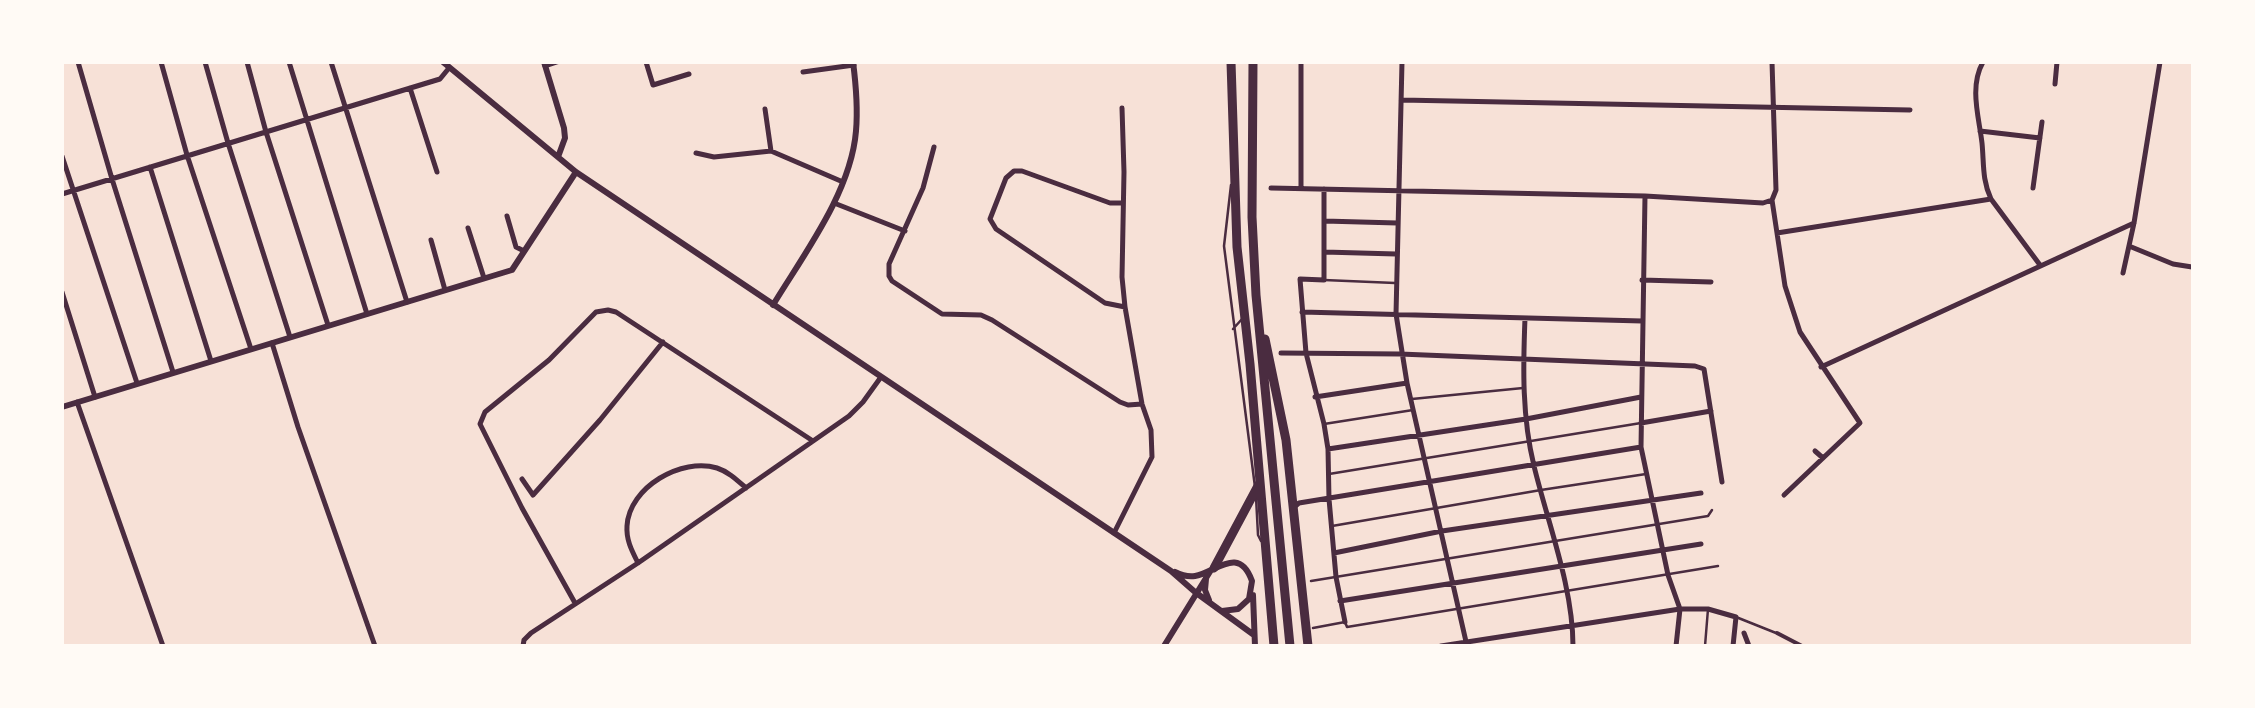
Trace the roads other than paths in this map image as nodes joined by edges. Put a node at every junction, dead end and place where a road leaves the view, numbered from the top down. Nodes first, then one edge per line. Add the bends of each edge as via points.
1 (78, 62) edge
2 (161, 62) edge
3 (205, 62) edge
4 (247, 62) edge
5 (289, 62) edge
6 (331, 62) edge
7 (442, 62) edge
8 (499, 62) edge
9 (503, 62) edge
10 (557, 62) edge
11 (646, 62) edge
12 (1231, 62) edge
13 (1253, 62) edge
14 (1301, 62) edge
15 (1402, 62) edge
16 (1772, 62) edge
17 (1983, 62) edge
18 (2057, 62) edge
19 (2160, 62) edge
20 (545, 64) edge
21 (854, 64) edge
22 (449, 68) junction
23 (803, 72) dead end
24 (689, 74) dead end
25 (2055, 84) dead end
26 (410, 88) junction
27 (1402, 100) junction
28 (345, 107) junction
29 (1122, 108) dead end
30 (1773, 108) junction
31 (765, 109) dead end
32 (1910, 110) dead end
33 (306, 120) junction
34 (2042, 122) dead end
35 (1980, 131) junction
36 (266, 132) junction
37 (2040, 138) junction
38 (228, 143) junction
39 (934, 147) dead end
40 (771, 151) junction
41 (696, 152) dead end
42 (187, 155) junction
43 (62, 156) edge
44 (558, 158) junction
45 (150, 167) junction
46 (437, 172) dead end
47 (576, 172) junction
48 (1233, 172) junction
49 (112, 179) junction
50 (842, 182) junction
51 (1271, 188) dead end
52 (1301, 188) junction
53 (2033, 188) dead end
54 (1324, 189) junction
55 (73, 191) junction
56 (1399, 191) junction
57 (62, 194) edge
58 (1646, 196) junction
59 (1772, 200) junction
60 (1991, 200) junction
61 (834, 203) junction
62 (1122, 203) junction
63 (506, 216) dead end
64 (1324, 221) junction
65 (1397, 223) junction
66 (2134, 224) junction
67 (468, 228) dead end
68 (904, 231) junction
69 (1777, 233) junction
70 (431, 240) dead end
71 (2130, 246) junction
72 (524, 251) junction
73 (1324, 252) junction
74 (1396, 254) junction
75 (2040, 265) junction
76 (2192, 267) edge
77 (2123, 273) dead end
78 (484, 278) junction
79 (1324, 280) junction
80 (1642, 280) junction
81 (1711, 282) dead end
82 (1395, 283) junction
83 (445, 290) junction
84 (62, 292) edge
85 (1256, 295) junction
86 (407, 302) junction
87 (773, 305) junction
88 (1124, 307) junction
89 (1302, 312) junction
90 (367, 314) junction
91 (1396, 314) junction
92 (1244, 316) junction
93 (1525, 318) junction
94 (1642, 320) junction
95 (328, 325) junction
96 (1233, 328) junction
97 (290, 337) junction
98 (663, 342) junction
99 (272, 343) junction
100 (251, 349) junction
101 (1282, 353) dead end
102 (1306, 353) junction
103 (1400, 354) junction
104 (1524, 360) junction
105 (211, 361) junction
106 (1642, 364) junction
107 (1821, 368) junction
108 (173, 372) junction
109 (881, 377) junction
110 (137, 383) junction
111 (1407, 383) junction
112 (1523, 388) junction
113 (95, 397) junction
114 (1316, 397) junction
115 (1641, 397) junction
116 (1410, 399) junction
117 (78, 402) junction
118 (1142, 404) junction
119 (62, 407) edge
120 (1413, 410) junction
121 (1711, 411) junction
122 (1526, 419) junction
123 (1641, 423) junction
124 (1324, 424) junction
125 (1419, 435) junction
126 (813, 441) junction
127 (1530, 442) junction
128 (1641, 448) junction
129 (1328, 449) junction
130 (1816, 450) dead end
131 (1425, 458) junction
132 (1823, 458) junction
133 (1534, 466) junction
134 (1646, 474) junction
135 (1328, 475) junction
136 (522, 479) dead end
137 (1261, 481) junction
138 (1430, 482) junction
139 (1722, 482) dead end
140 (746, 488) junction
141 (1541, 490) junction
142 (1255, 491) junction
143 (1701, 493) dead end
144 (1784, 495) dead end
145 (1329, 499) junction
146 (1652, 500) junction
147 (1436, 507) junction
148 (1293, 508) junction
149 (1712, 510) dead end
150 (1546, 514) junction
151 (1658, 524) junction
152 (1332, 526) junction
153 (1442, 531) junction
154 (1114, 532) junction
155 (1553, 542) junction
156 (1701, 544) dead end
157 (1266, 548) junction
158 (1662, 550) junction
159 (1334, 553) junction
160 (1447, 558) junction
161 (638, 563) junction
162 (1560, 566) junction
163 (1718, 566) dead end
164 (1171, 571) junction
165 (1211, 571) junction
166 (1668, 575) junction
167 (1336, 578) junction
168 (1311, 582) dead end
169 (1454, 584) junction
170 (1253, 588) junction
171 (1566, 591) junction
172 (1195, 592) junction
173 (1340, 601) junction
174 (575, 603) junction
175 (1212, 604) junction
176 (1460, 608) junction
177 (1680, 609) junction
178 (1708, 609) junction
179 (1222, 611) junction
180 (1736, 617) junction
181 (1345, 622) junction
182 (1573, 624) junction
183 (1313, 628) dead end
184 (1744, 633) dead end
185 (1777, 633) joint
186 (1254, 635) junction
187 (1467, 643) edge
188 (1676, 645) edge
189 (163, 646) edge
190 (375, 646) edge
191 (523, 646) edge
192 (1164, 646) edge
193 (1255, 646) edge
194 (1274, 646) edge
195 (1290, 646) edge
196 (1308, 646) edge
197 (1441, 646) edge
198 (1573, 646) edge
199 (1705, 646) edge
200 (1732, 646) edge
201 (1749, 646) edge
202 (1802, 646) edge

1 - 49 street
2 - 42 street
3 - 38 street
4 - 36 street
5 - 33 street
6 - 28 street
7 - 22 street
8 - 9 lane
10 - 20 street
11 - 24 street via 653,85
12 - 48 highway
13 - 85 highway via 1252,217
14 - 52 street
15 - 27 street
16 - 30 street
17 - 35 street via 1976,95
18 - 25 street
19 - 66 street
20 - 44 street via 564,128 565,138
21 - 23 street
21 - 50 street via 856,132
22 - 26 street via 440,79
22 - 44 street
26 - 28 street
26 - 46 street
27 - 30 street
27 - 56 street
28 - 33 street
28 - 86 street
29 - 62 street
30 - 32 street
30 - 59 street via 1776,190
31 - 40 street
33 - 36 street
33 - 90 street
34 - 37 street
35 - 37 street
35 - 60 street via 1982,169
36 - 38 street
36 - 95 street
37 - 53 street
38 - 42 street
38 - 97 street
39 - 68 street via 923,188
40 - 41 street via 714,157
40 - 50 street
42 - 45 street
42 - 100 street
43 - 55 street
44 - 47 street
45 - 49 street
45 - 105 street
47 - 72 street
47 - 87 street
48 - 92 highway
48 - 96 lane via 1224,246
49 - 55 street
49 - 108 street
50 - 61 street
51 - 52 street
52 - 54 street
54 - 56 street
54 - 64 street
55 - 57 street
55 - 110 street
56 - 58 street
56 - 65 street
58 - 59 street via 1762,203
58 - 80 street
59 - 69 street
60 - 69 street
60 - 75 street
61 - 68 street
61 - 87 street
62 - 88 street
62 - 88 street via 1014,171 1006,178 990,219 996,229 1105,303
63 - 72 street via 516,247
64 - 65 street
64 - 73 street
65 - 74 street
66 - 71 street
66 - 75 street
67 - 78 street
68 - 118 street via 888,270 897,286 942,314 975,314 992,320 1120,402
69 - 107 street via 1792,310 1800,332
70 - 83 street
71 - 76 street via 2173,264
71 - 77 street
72 - 78 street via 512,270
73 - 74 street
73 - 79 street
74 - 82 street
75 - 107 street
78 - 83 street
79 - 82 lane
79 - 89 street via 1300,279
80 - 81 street
80 - 94 street
82 - 91 street
83 - 86 street
84 - 113 street
85 - 148 highway via 1286,440
85 - 195 highway
86 - 90 street
87 - 109 street
88 - 118 street
89 - 91 street
89 - 102 street
90 - 95 street
91 - 93 street
91 - 103 street
92 - 96 lane
92 - 137 highway
93 - 94 street
93 - 104 street
94 - 106 street
95 - 97 street
96 - 142 lane via 1243,380
97 - 99 street
98 - 126 street
98 - 136 street via 533,495
98 - 174 street via 616,312 601,310 481,418 482,430
99 - 100 street
99 - 190 street via 298,428
100 - 105 street
101 - 102 street
102 - 103 street
102 - 114 street
103 - 104 street
103 - 111 street
104 - 106 street
104 - 112 street
105 - 108 street
106 - 115 street
106 - 121 street via 1704,369
107 - 132 street via 1860,423
108 - 110 street
109 - 126 street via 857,409
109 - 154 street
110 - 113 street
111 - 114 street
111 - 116 street
112 - 116 lane
112 - 122 street
113 - 117 street
114 - 124 street
115 - 122 street
115 - 123 street
116 - 120 street
117 - 119 street
117 - 189 street
118 - 154 street via 1151,430 1152,456
120 - 124 lane
120 - 125 street
121 - 123 street
121 - 139 street
122 - 125 street
122 - 127 street
123 - 127 lane
123 - 128 street
124 - 129 street
125 - 129 street
125 - 131 street
126 - 140 street
127 - 131 lane
127 - 133 street
128 - 133 street
128 - 134 street
129 - 135 street
130 - 132 street
131 - 135 lane
131 - 138 street
132 - 144 street
133 - 138 street
133 - 141 street
134 - 141 lane
134 - 146 street
135 - 145 street
137 - 142 highway
137 - 157 highway
138 - 145 street
138 - 147 street
140 - 161 street
140 - 161 street via 728,473 704,465 682,467 667,474 642,494 630,512 627,536
141 - 147 lane
141 - 150 street
142 - 157 lane via 1258,535
142 - 165 highway
143 - 146 street
145 - 148 street
145 - 152 street
146 - 150 street
146 - 151 street
147 - 152 lane
147 - 153 street
148 - 196 highway
149 - 151 lane via 1708,516
150 - 153 street
150 - 155 street
151 - 155 lane
151 - 158 street
152 - 159 street
153 - 159 street
153 - 160 street
154 - 164 street
155 - 160 lane
155 - 162 street
156 - 158 street
157 - 194 highway
158 - 162 street
158 - 166 street
159 - 167 street
160 - 167 lane
160 - 169 street
161 - 174 street
162 - 169 street
162 - 171 street
163 - 166 lane
164 - 165 street via 1184,576
164 - 172 street
165 - 170 street via 1229,562 1242,566 1250,576
165 - 172 street
165 - 175 street via 1205,590
166 - 171 lane
166 - 177 street
167 - 168 lane
167 - 173 street
169 - 173 street
169 - 176 street
170 - 179 street via 1244,605
170 - 186 street
171 - 176 lane
171 - 182 street
172 - 175 street
172 - 192 street
173 - 181 street
174 - 191 street via 532,632
175 - 179 street
176 - 181 lane via 1347,627
176 - 187 street
177 - 178 street
177 - 182 street
177 - 188 street
178 - 180 street
178 - 199 lane
179 - 186 street
180 - 185 lane
180 - 200 street
181 - 183 lane
182 - 187 street
182 - 198 street
184 - 201 street
185 - 202 street
186 - 193 street
187 - 197 street

